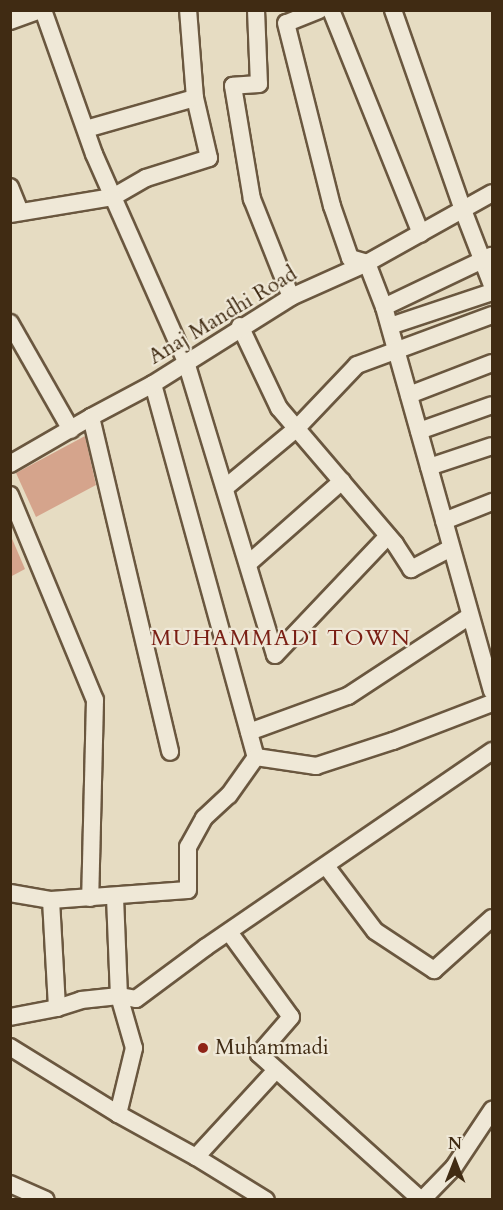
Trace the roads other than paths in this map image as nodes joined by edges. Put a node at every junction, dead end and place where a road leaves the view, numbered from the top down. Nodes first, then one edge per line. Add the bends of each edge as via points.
1 (42, 10) edge
2 (188, 10) edge
3 (256, 10) edge
4 (319, 10) edge
5 (331, 10) edge
6 (393, 10) edge
7 (10, 21) edge
8 (195, 98) junction
9 (86, 129) junction
10 (10, 187) edge
11 (492, 193) edge
12 (114, 197) junction
13 (463, 210) junction
14 (15, 213) edge
15 (421, 234) junction
16 (487, 257) edge
17 (367, 263) junction
18 (492, 285) edge
19 (492, 292) edge
20 (291, 297) junction
21 (384, 307) junction
22 (492, 315) edge
23 (10, 323) edge
24 (240, 326) junction
25 (390, 326) junction
26 (396, 350) junction
27 (186, 362) junction
28 (492, 363) edge
29 (153, 384) junction
30 (409, 395) junction
31 (492, 405) edge
32 (91, 417) junction
33 (297, 429) junction
34 (71, 430) junction
35 (419, 431) junction
36 (492, 446) edge
37 (10, 464) edge
38 (429, 467) junction
39 (342, 481) junction
40 (226, 487) junction
41 (10, 495) edge
42 (492, 502) edge
43 (444, 521) junction
44 (388, 536) junction
45 (451, 548) junction
46 (249, 563) junction
47 (471, 616) junction
48 (492, 692) edge
49 (492, 703) edge
50 (249, 732) junction
51 (492, 751) edge
52 (170, 752) dead end
53 (256, 757) junction
54 (327, 866) junction
55 (10, 893) edge
56 (115, 897) junction
57 (90, 898) junction
58 (51, 900) junction
59 (492, 918) edge
60 (229, 932) junction
61 (119, 996) junction
62 (57, 1008) junction
63 (10, 1017) edge
64 (10, 1047) edge
65 (276, 1070) junction
66 (492, 1110) edge
67 (118, 1114) junction
68 (477, 1133) junction
69 (492, 1141) edge
70 (196, 1157) junction
71 (10, 1184) edge
72 (46, 1200) edge
73 (266, 1200) edge
74 (421, 1200) edge

1 - 7 street
1 - 9 street
2 - 8 street
3 - 20 street via 259,84 233,86 252,199
4 - 17 street via 286,23 332,206 350,258
5 - 15 street
6 - 13 street
8 - 9 street
8 - 12 street via 209,158 146,178
9 - 12 street
10 - 14 street
11 - 13 street, Anaj Mandhi Road
12 - 14 street
12 - 27 street
13 - 15 street, Anaj Mandhi Road
13 - 16 street
15 - 17 street, Anaj Mandhi Road
16 - 18 street
16 - 21 street
17 - 20 street, Anaj Mandhi Road
17 - 21 street
19 - 25 street
20 - 24 street, Anaj Mandhi Road
21 - 25 street
22 - 26 street
23 - 34 street
24 - 27 street, Anaj Mandhi Road
24 - 33 street via 279,408
25 - 26 street
26 - 30 street
26 - 33 street via 357,365
27 - 29 street, Anaj Mandhi Road
27 - 40 street
28 - 30 street
29 - 32 street, Anaj Mandhi Road
29 - 50 street
30 - 35 street
31 - 35 street
32 - 34 street, Anaj Mandhi Road
32 - 52 street
33 - 39 street
33 - 40 street
34 - 37 street, Anaj Mandhi Road
35 - 38 street
36 - 38 street
38 - 43 street
39 - 44 street
39 - 46 street
40 - 46 street
41 - 57 street via 95,700
42 - 43 street
43 - 45 street
44 - 45 street via 411,569
44 - 46 street via 275,655
45 - 47 street
47 - 48 street
47 - 50 street via 348,696
49 - 53 street via 316,766
50 - 53 street
51 - 54 street
53 - 56 street via 229,795 204,818 188,848 188,891
54 - 59 street via 375,931 434,970
54 - 60 street
55 - 58 street
56 - 57 street
56 - 61 street
57 - 58 street
58 - 62 street
60 - 61 street via 136,999
60 - 65 street via 291,1017 259,1054
61 - 62 street via 81,1000
61 - 67 street via 134,1048
62 - 63 street
64 - 67 street
65 - 70 street
65 - 74 street
66 - 68 street
67 - 70 street
68 - 69 street
68 - 74 street via 454,1167
70 - 73 street
71 - 72 street

